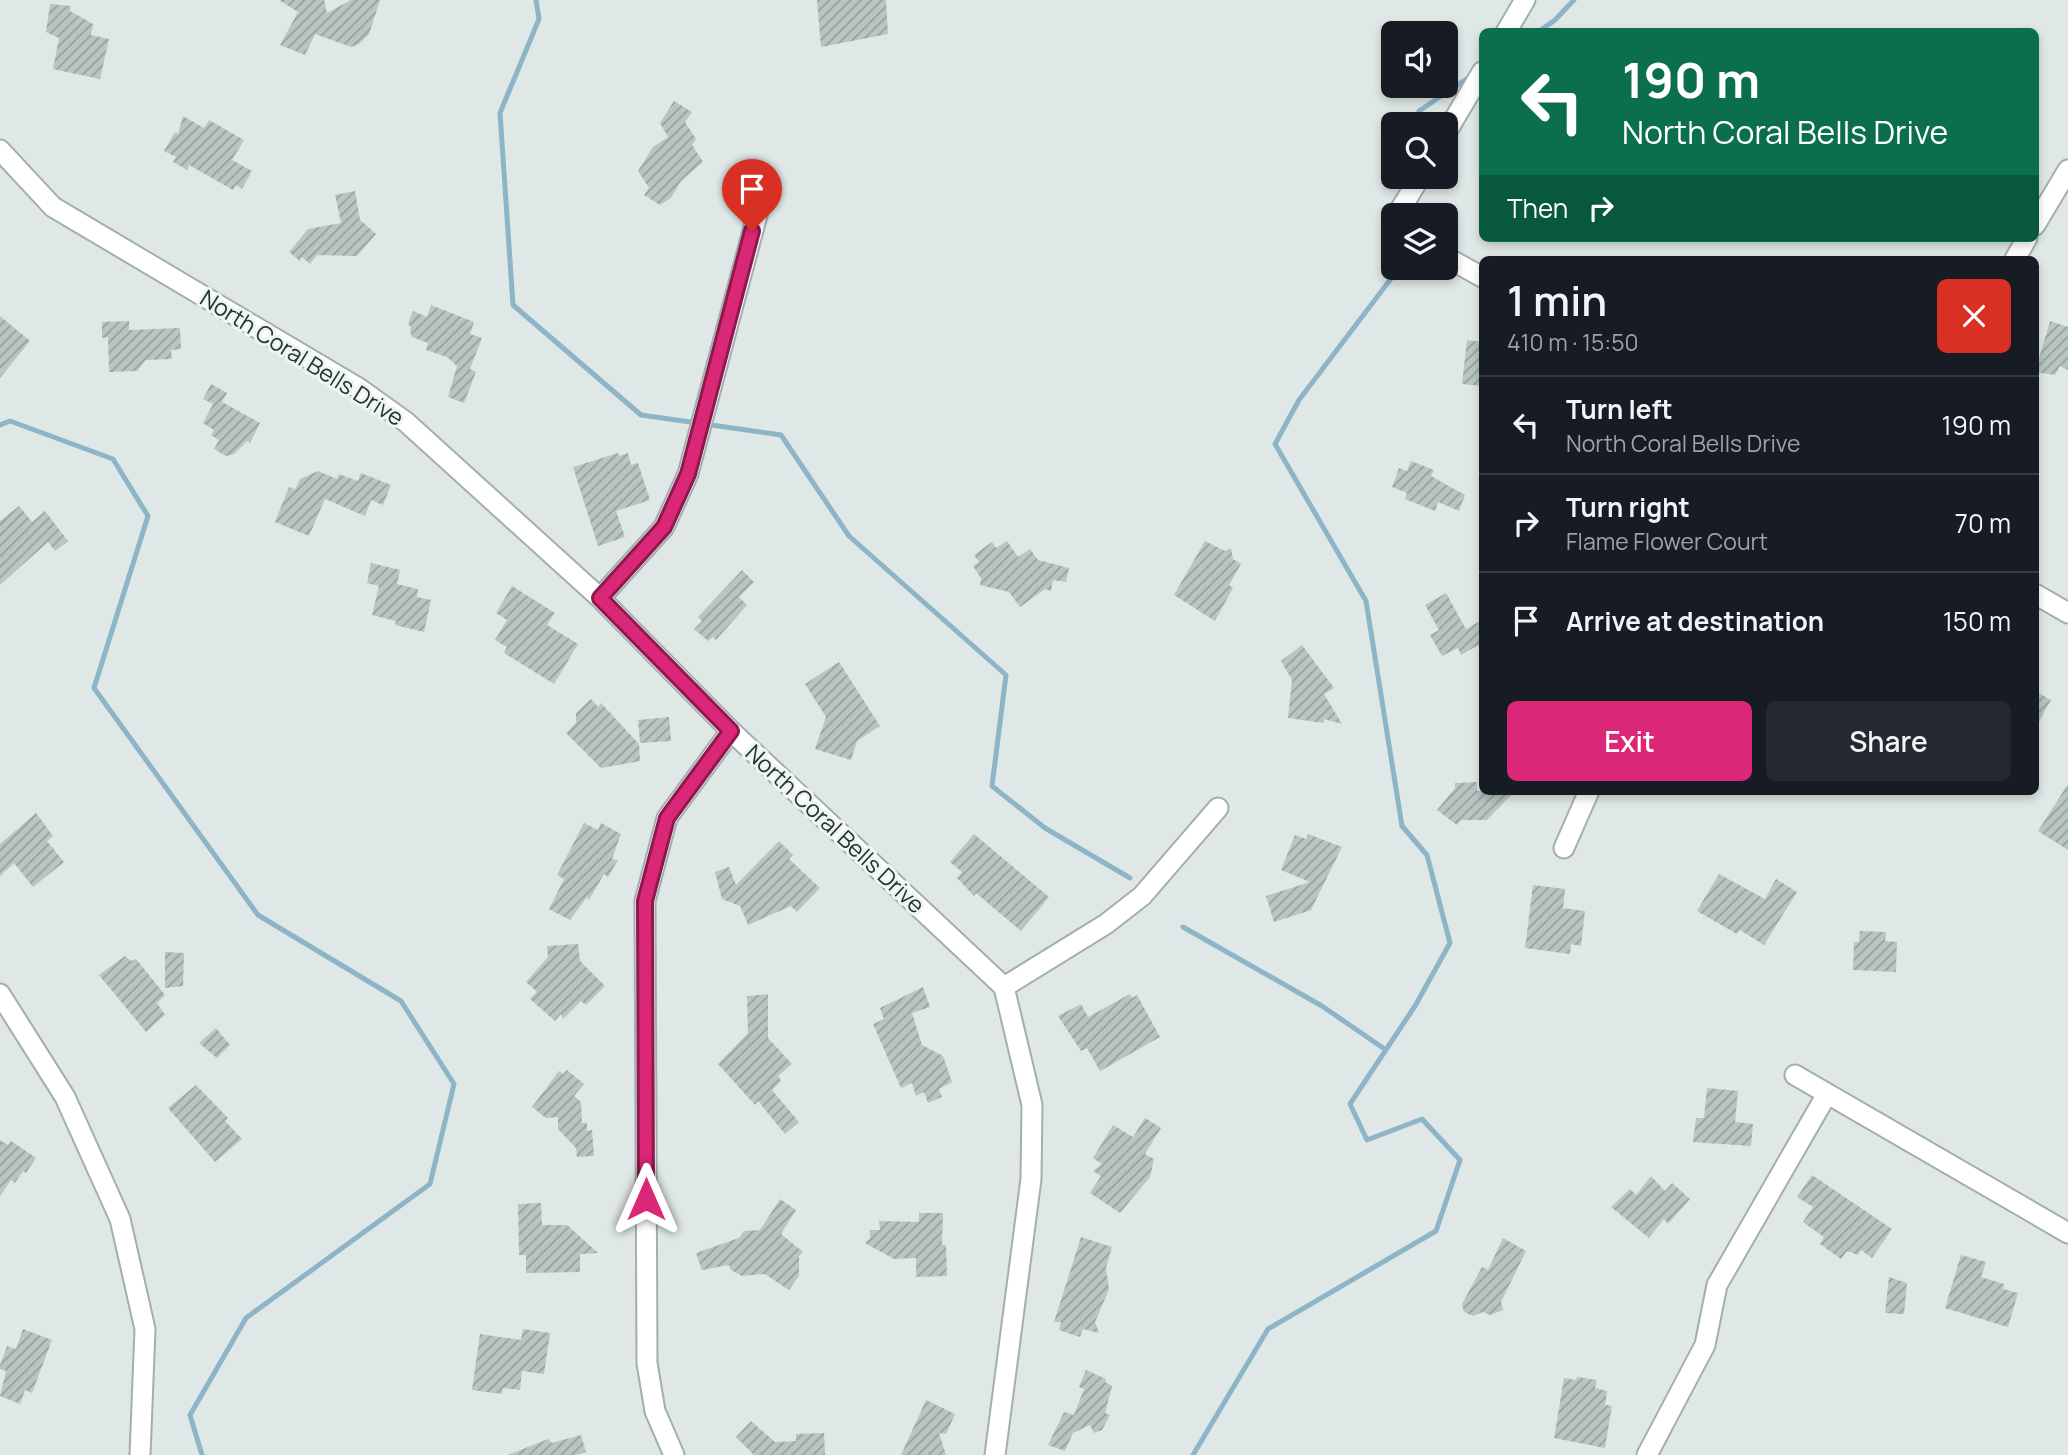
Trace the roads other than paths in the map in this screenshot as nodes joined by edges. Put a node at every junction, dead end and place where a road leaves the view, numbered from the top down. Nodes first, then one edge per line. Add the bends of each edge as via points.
1 (1525, 0) edge
2 (1508, 28) edge
3 (1479, 77) edge
4 (1458, 113) edge
5 (0, 150) edge
6 (2068, 170) edge
7 (760, 204) dead end
8 (2039, 218) edge
9 (1458, 264) edge
10 (1479, 275) edge
11 (2039, 596) edge
12 (600, 598) junction
13 (2068, 613) edge
14 (731, 731) junction
15 (1587, 795) edge
16 (1218, 808) dead end
17 (1564, 848) dead end
18 (1004, 987) junction
19 (0, 994) edge
20 (1795, 1075) dead end
21 (1827, 1094) junction
22 (2068, 1233) edge
23 (140, 1455) edge
24 (674, 1455) edge
25 (995, 1455) edge
26 (1647, 1455) edge

1 - 2 street
3 - 4 street
5 - 12 street, North Coral Bells Drive via 52,207 360,389 406,422
6 - 8 street
7 - 12 street via 688,474 664,527
9 - 10 street
11 - 13 street
12 - 14 street, North Coral Bells Drive
14 - 18 street, North Coral Bells Drive
14 - 24 street via 667,818 645,901 647,1363 655,1411
15 - 17 street
16 - 18 street via 1142,895 1106,924
18 - 25 street via 1032,1105 1031,1179
19 - 23 street via 65,1097 120,1219 145,1329
20 - 21 street
21 - 22 street
21 - 26 street via 1717,1284 1705,1345

